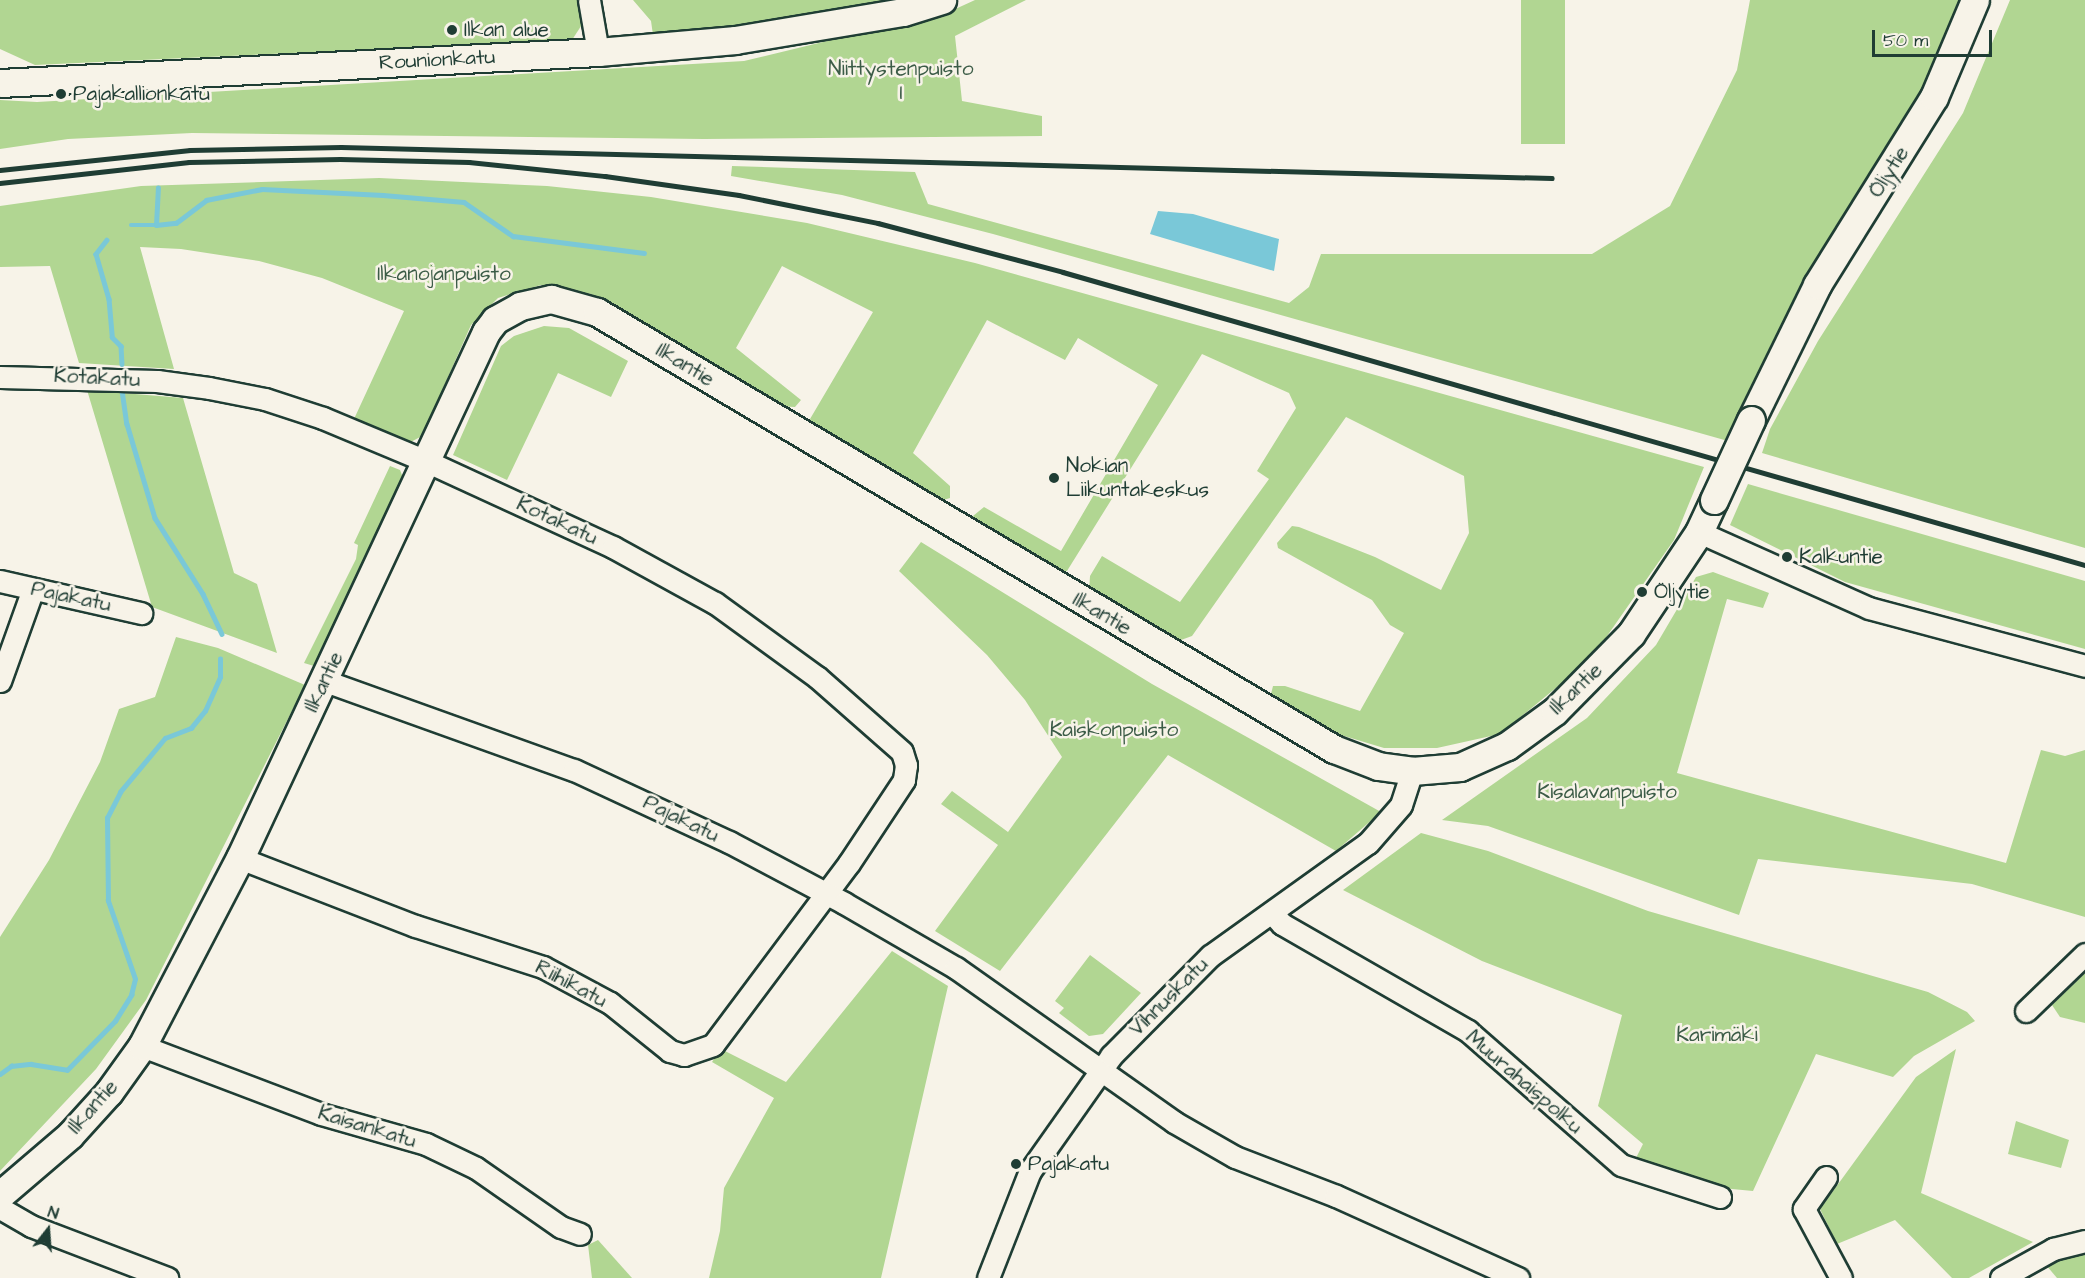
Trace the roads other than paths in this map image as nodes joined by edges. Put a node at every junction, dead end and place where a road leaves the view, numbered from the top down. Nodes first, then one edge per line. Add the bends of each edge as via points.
1 (589, 0) edge
2 (942, 0) edge
3 (1975, 0) edge
4 (598, 52) junction
5 (0, 83) edge
6 (0, 377) edge
7 (426, 461) junction
8 (1699, 532) junction
9 (0, 581) edge
10 (33, 589) junction
11 (141, 613) dead end
12 (2085, 666) edge
13 (0, 681) edge
14 (325, 681) junction
15 (1413, 771) junction
16 (240, 858) junction
17 (825, 893) junction
18 (1273, 914) junction
19 (2085, 954) edge
20 (2026, 1011) dead end
21 (142, 1046) junction
22 (1101, 1069) junction
23 (1826, 1177) dead end
24 (0, 1195) edge
25 (1720, 1197) dead end
26 (0, 1208) edge
27 (580, 1233) dead end
28 (2085, 1241) edge
29 (167, 1278) edge
30 (988, 1278) edge
31 (1518, 1278) edge
32 (1841, 1278) edge
33 (2001, 1278) edge

1 - 4 street
2 - 4 main road, Rounionkatu via 903,12 735,40
3 - 8 main road, Öljytie, bridge via 1934,97 1817,285
4 - 5 main road, Rounionkatu
6 - 7 street, Kotakatu via 157,381 265,399 323,418
7 - 14 main road, Ilkantie
7 - 15 main road, Ilkantie via 495,320 534,301 551,299 578,304 1334,749 1378,766
7 - 17 street, Kotakatu via 614,547 715,603 809,670 902,752 906,765 904,780
8 - 12 street via 1869,608
8 - 15 main road, Ilkantie via 1631,634 1555,711 1482,759 1447,770
9 - 10 street, Pajakatu
10 - 11 street, Pajakatu
10 - 13 street
14 - 16 main road, Ilkantie
14 - 17 street, Pajakatu via 574,770
15 - 18 street, Vihnuskatu via 1401,805 1386,826
16 - 17 street, Riihikatu via 415,926 541,966 592,993 670,1052 684,1055 713,1044
16 - 21 main road, Ilkantie
17 - 22 street, Pajakatu via 956,968
18 - 22 street, Vihnuskatu via 1183,979
18 - 25 street, Muurahaispolku via 1281,924 1468,1031 1621,1165
19 - 20 street
21 - 24 main road, Ilkantie via 109,1092 70,1135
21 - 27 street, Kaisankatu via 321,1114 426,1144 476,1168 561,1227
22 - 30 street, Vihnuskatu via 1030,1171
22 - 31 street, Pajakatu via 1174,1122 1235,1157 1333,1195
23 - 32 street via 1804,1209
26 - 29 street via 31,1226
28 - 33 street via 2053,1249

